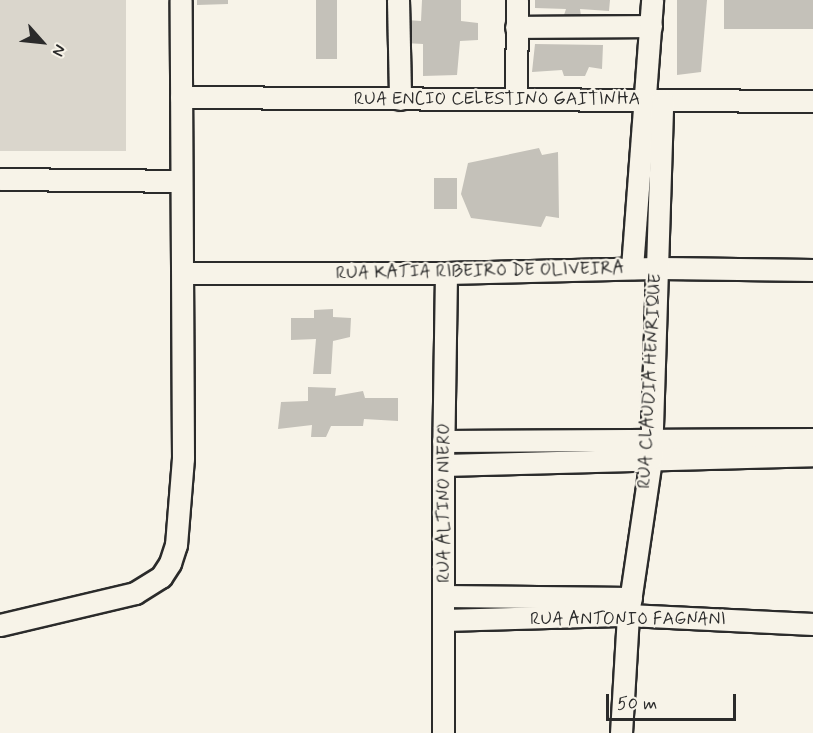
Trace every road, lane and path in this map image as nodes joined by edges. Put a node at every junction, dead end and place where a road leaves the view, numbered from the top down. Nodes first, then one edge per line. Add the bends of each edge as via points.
1 (181, 0) edge
2 (398, 0) edge
3 (517, 0) edge
4 (652, 0) edge
5 (651, 26) junction
6 (516, 27) junction
7 (181, 97) junction
8 (400, 99) junction
9 (516, 99) junction
10 (654, 100) junction
11 (813, 101) edge
12 (0, 179) edge
13 (180, 180) junction
14 (632, 268) junction
15 (655, 268) junction
16 (813, 270) edge
17 (183, 273) junction
18 (446, 273) junction
19 (813, 439) edge
20 (443, 441) junction
21 (651, 449) junction
22 (813, 455) edge
23 (442, 465) junction
24 (444, 596) junction
25 (629, 607) junction
26 (444, 620) junction
27 (813, 624) edge
28 (0, 625) edge
29 (443, 733) edge
30 (621, 733) edge

1 - 7 street
2 - 8 street
3 - 6 street
4 - 5 street
5 - 6 street
5 - 10 street
6 - 9 street
7 - 8 street, RUA ENCIO CELESTINO GAITINHA
7 - 13 street
8 - 9 street, RUA ENCIO CELESTINO GAITINHA
9 - 10 street, RUA ENCIO CELESTINO GAITINHA
10 - 11 street, RUA ENCIO CELESTINO GAITINHA
10 - 14 street, RUA CLAUDIA HENRIQUE via 642,127
10 - 15 street, RUA CLAUDIA HENRIQUE
12 - 13 street
13 - 17 street
14 - 15 street, RUA KATIA RIBEIRO DE OLIVEIRA
14 - 18 street, RUA KATIA RIBEIRO DE OLIVEIRA
15 - 16 street, RUA KATIA RIBEIRO DE OLIVEIRA
15 - 21 street, RUA CLAUDIA HENRIQUE
17 - 18 street, RUA KATIA RIBEIRO DE OLIVEIRA
17 - 28 street via 183,458 176,545 170,563 161,577 135,593
18 - 20 street, RUA ALTINO NIERO
19 - 21 street
20 - 21 street
20 - 23 street, RUA ALTINO NIERO
21 - 22 street
21 - 23 street
21 - 25 street, RUA CLAUDIA HENRIQUE
23 - 24 street, RUA ALTINO NIERO
24 - 25 street, RUA ANTONIO FAGNANI
24 - 26 street, RUA ALTINO NIERO
25 - 26 street, RUA ANTONIO FAGNANI
25 - 27 street, RUA ANTONIO FAGNANI
25 - 30 street, RUA CLAUDIA HENRIQUE
26 - 29 street, RUA ALTINO NIERO

